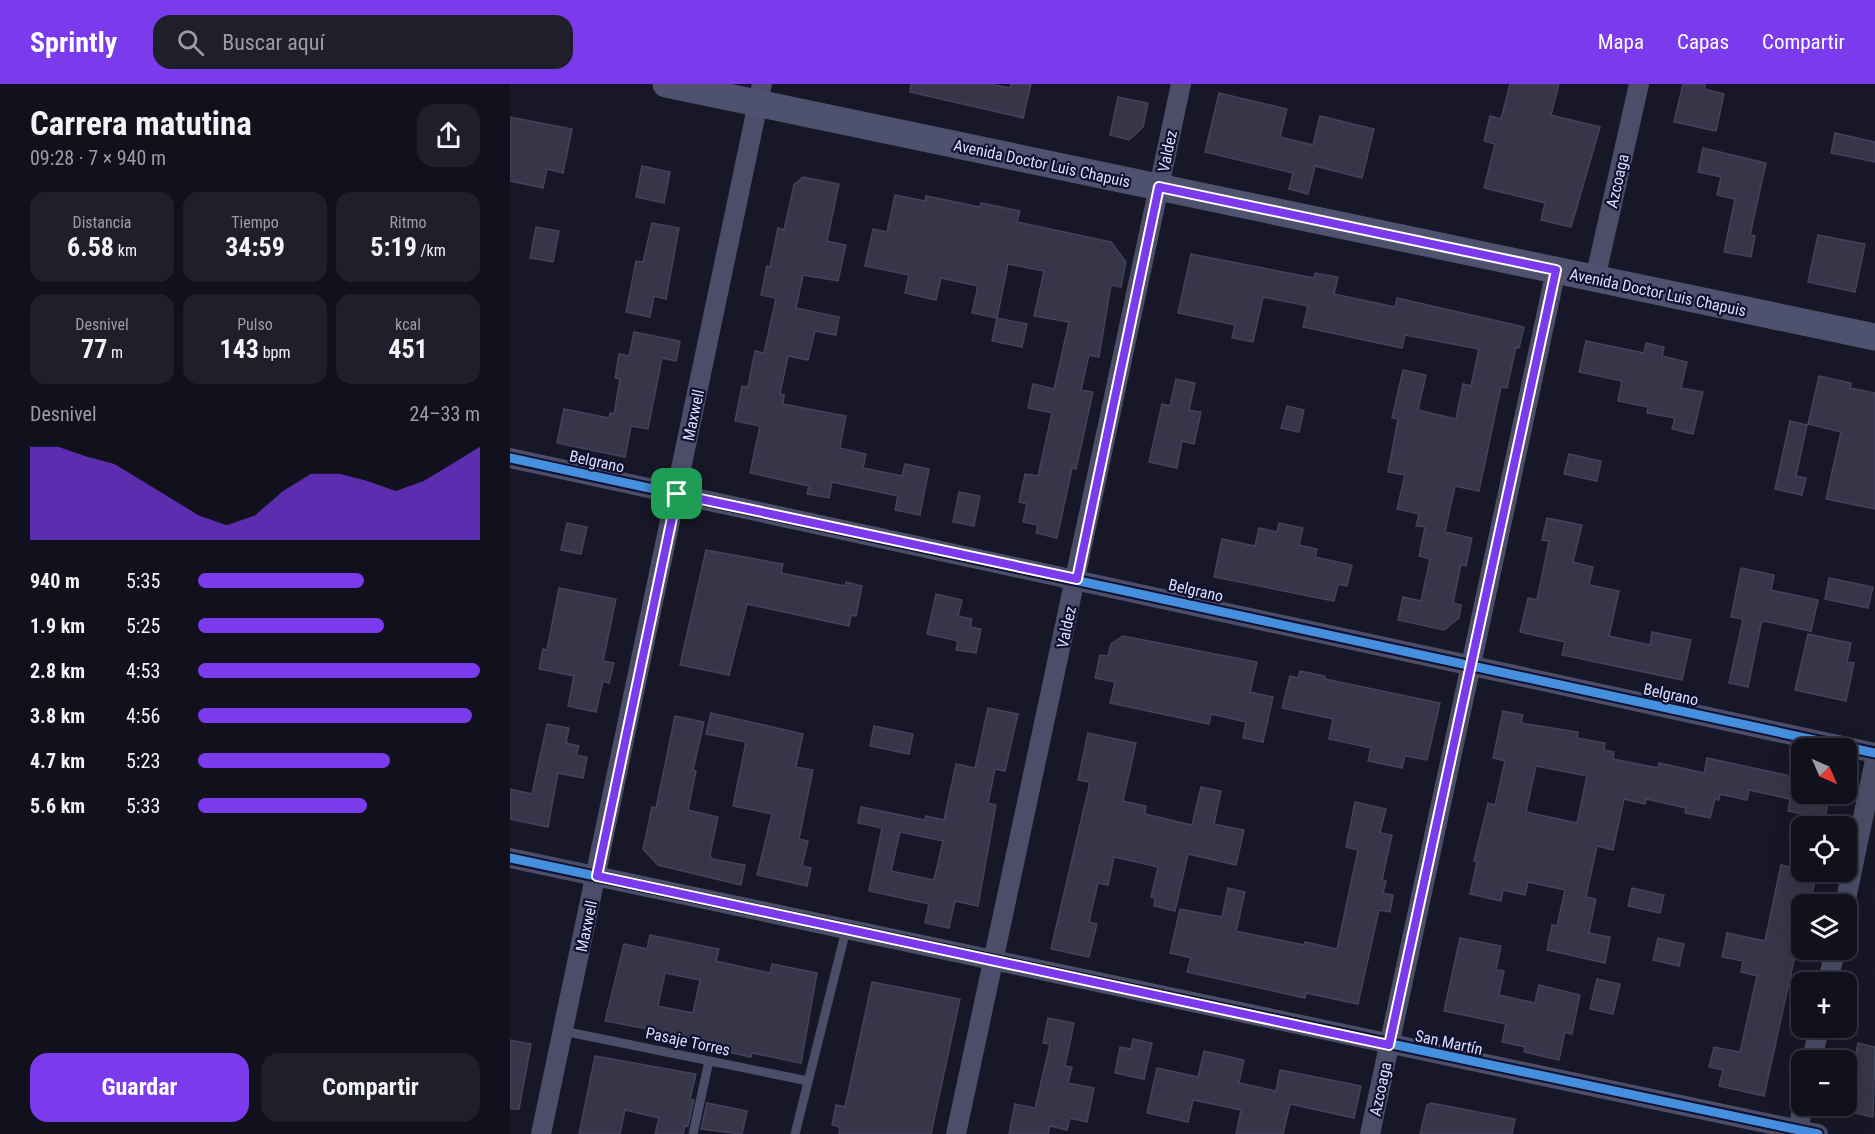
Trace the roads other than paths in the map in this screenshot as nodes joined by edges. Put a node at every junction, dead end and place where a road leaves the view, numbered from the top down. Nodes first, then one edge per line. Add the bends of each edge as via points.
1 (666, 84) edge
2 (1181, 84) edge
3 (1640, 84) edge
4 (760, 94) edge
5 (1159, 187) junction
6 (1556, 270) junction
7 (1595, 279) junction
8 (1875, 338) edge
9 (510, 458) edge
10 (677, 494) junction
11 (1077, 579) junction
12 (1471, 666) junction
13 (1875, 753) edge
14 (1875, 760) edge
15 (510, 858) edge
16 (597, 876) junction
17 (1847, 894) edge
18 (846, 930) junction
19 (994, 962) junction
20 (563, 1031) junction
21 (1389, 1045) junction
22 (709, 1061) junction
23 (808, 1081) junction
24 (1801, 1116) edge
25 (1797, 1132) edge
26 (541, 1134) edge
27 (693, 1134) edge
28 (795, 1134) edge
29 (956, 1134) edge
30 (1370, 1134) edge
31 (1818, 1134) edge

1 - 4 main road, Avenida Doctor Luis Chapuis
2 - 5 street, Valdez
3 - 7 street, Azcoaga
4 - 5 main road, Avenida Doctor Luis Chapuis
4 - 10 street, Maxwell
5 - 6 main road, Avenida Doctor Luis Chapuis
5 - 11 street, Valdez
6 - 7 main road, Avenida Doctor Luis Chapuis
6 - 12 street, Azcoaga
7 - 8 main road, Avenida Doctor Luis Chapuis
9 - 10 street, Belgrano
10 - 11 street, Belgrano
10 - 16 street, Maxwell
11 - 12 street, Belgrano
11 - 19 street, Valdez
12 - 13 street, Belgrano
12 - 21 street, Azcoaga
14 - 17 street
15 - 16 street, San Martín
16 - 18 street, San Martín
16 - 20 street, Maxwell
18 - 19 street, San Martín
18 - 23 lane
19 - 21 street, San Martín
19 - 29 street, Valdez
20 - 22 lane, Pasaje Torres
20 - 26 street, Maxwell
21 - 25 street, San Martín
21 - 30 street, Azcoaga
22 - 23 lane, Pasaje Torres
22 - 27 lane
23 - 28 lane
24 - 25 street
25 - 31 street, San Martín

